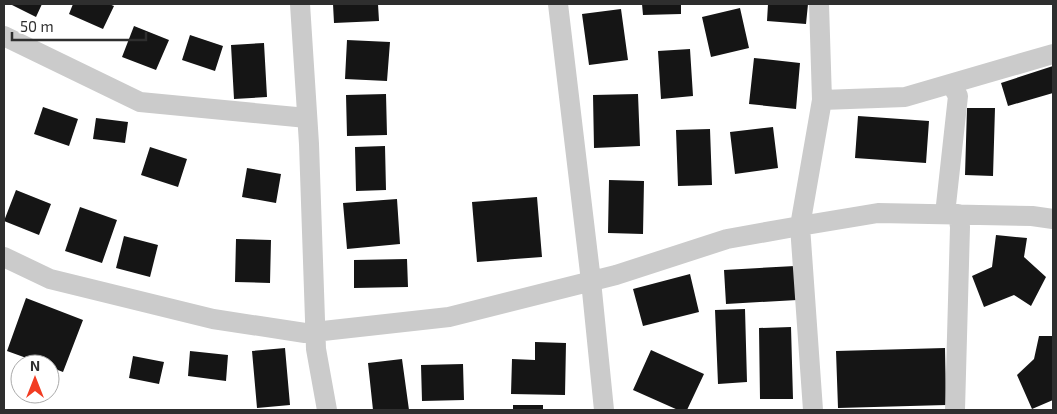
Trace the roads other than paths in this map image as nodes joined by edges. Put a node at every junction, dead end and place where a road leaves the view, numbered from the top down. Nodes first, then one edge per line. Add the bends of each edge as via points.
1 (300, 4) edge
2 (558, 4) edge
3 (819, 4) edge
4 (4, 36) edge
5 (1053, 54) edge
6 (951, 84) junction
7 (822, 100) junction
8 (307, 118) junction
9 (952, 214) junction
10 (1053, 219) edge
11 (800, 226) junction
12 (4, 257) edge
13 (591, 281) junction
14 (315, 332) junction
15 (327, 410) edge
16 (604, 410) edge
17 (813, 410) edge
18 (955, 410) edge

1 - 8 street
2 - 13 street
3 - 7 street
4 - 8 street via 140,102
5 - 6 street
6 - 7 street via 906,97
6 - 9 street via 958,96
7 - 11 street
8 - 14 street
9 - 10 street
9 - 11 street via 878,213
9 - 18 street via 960,227
11 - 13 street via 727,239
11 - 17 street
12 - 14 street via 50,280 204,317
13 - 14 street via 449,317
13 - 16 street
14 - 15 street

